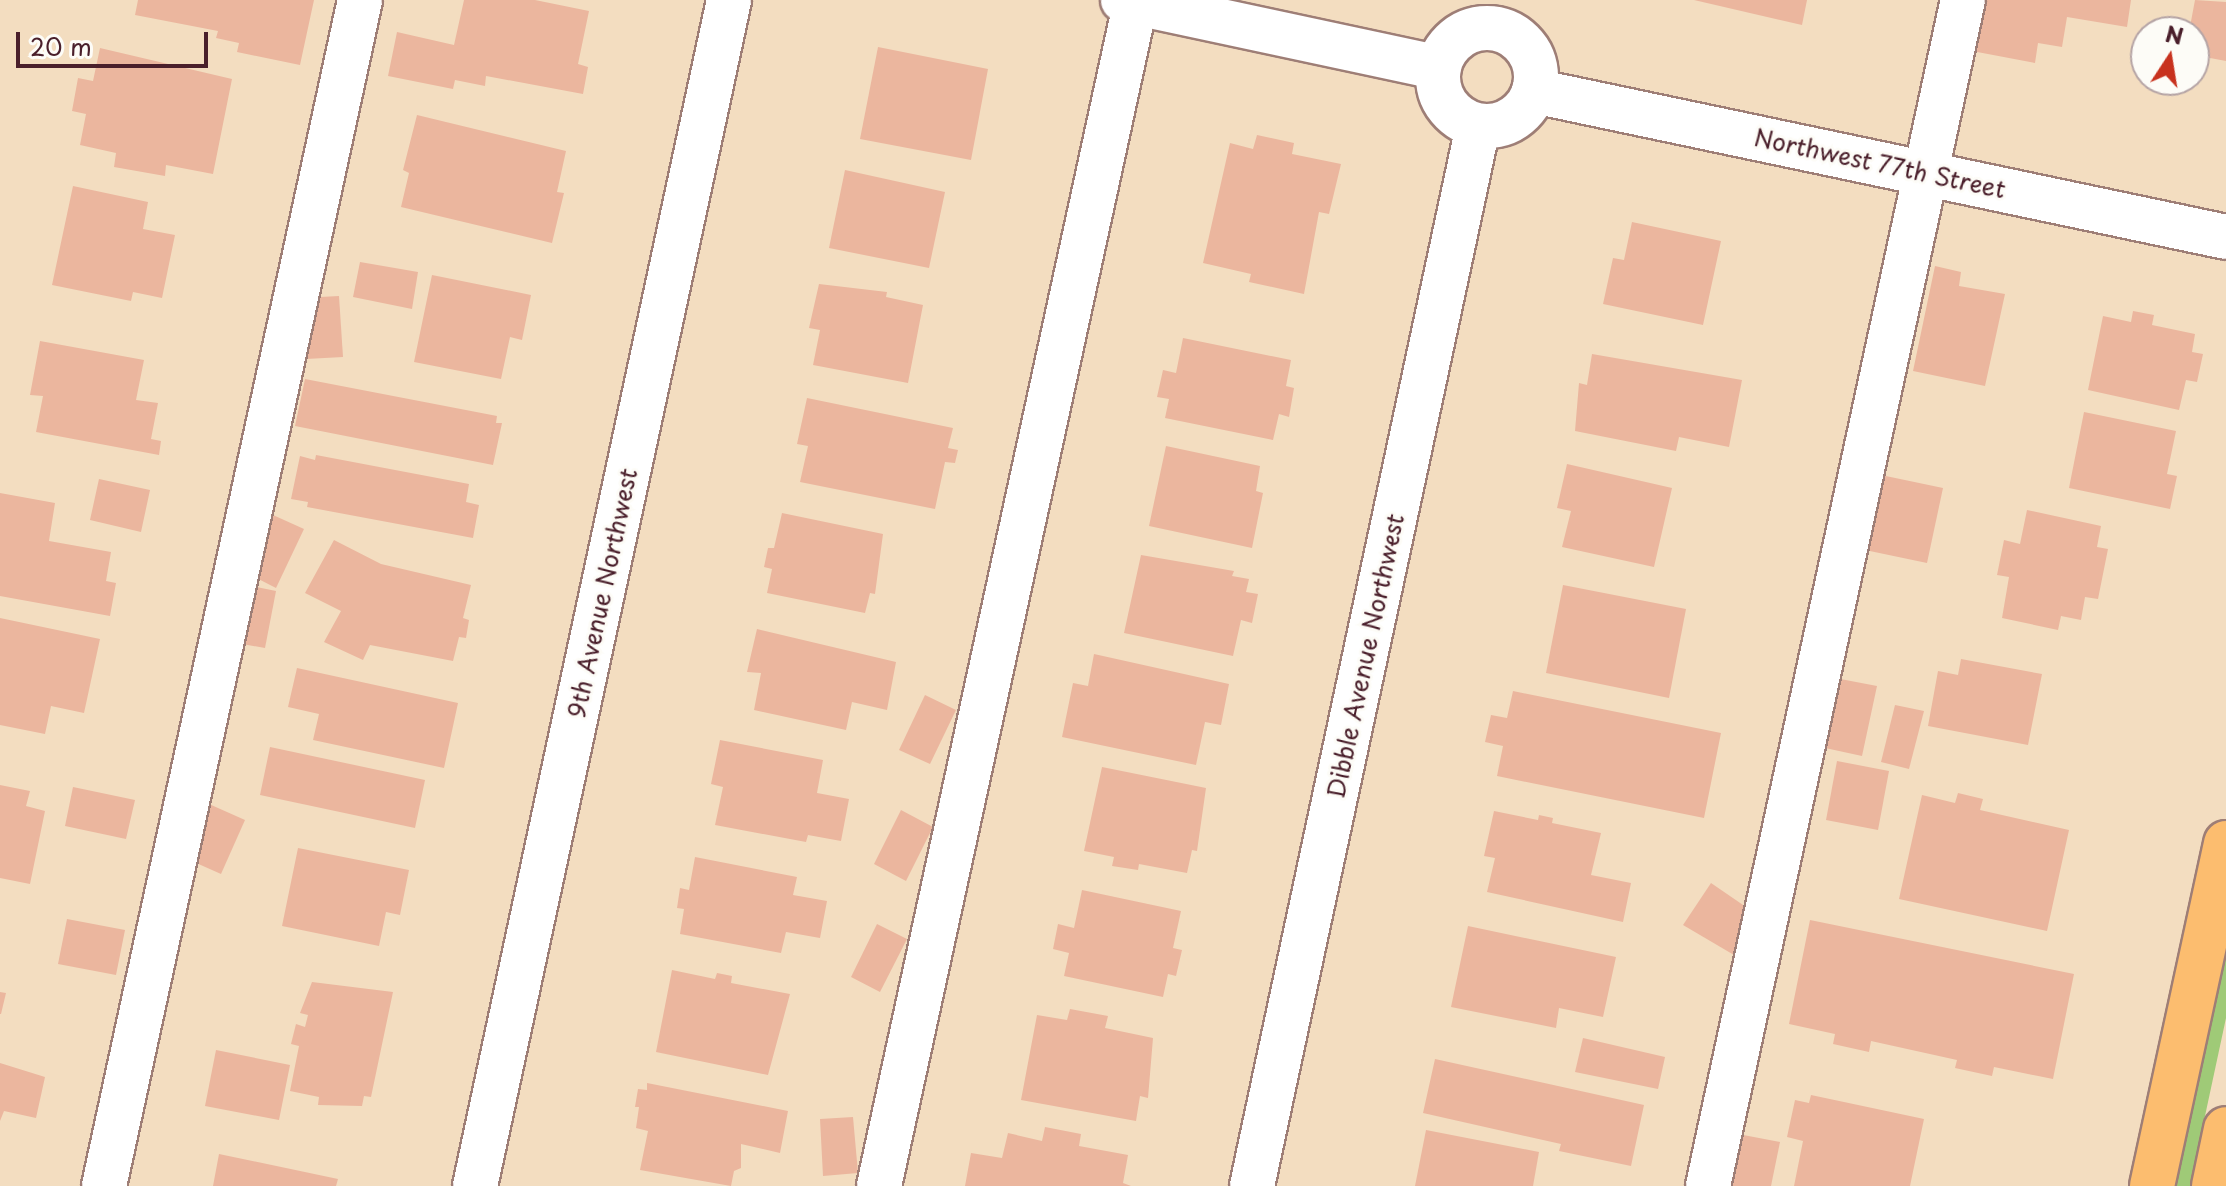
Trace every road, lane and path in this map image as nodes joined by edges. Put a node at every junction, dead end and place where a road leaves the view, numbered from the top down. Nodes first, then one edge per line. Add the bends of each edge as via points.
1 (360, 0) edge
2 (729, 0) edge
3 (1963, 0) edge
4 (1131, 1) edge
5 (1503, 15) edge
6 (1439, 68) junction
7 (1534, 91) junction
8 (1478, 126) junction
9 (1926, 172) junction
10 (2226, 237) edge
11 (2226, 843) edge
12 (2226, 1129) edge
13 (104, 1186) edge
14 (475, 1186) edge
15 (879, 1186) edge
16 (1252, 1186) edge
17 (1708, 1186) edge
18 (2152, 1186) edge
19 (2214, 1186) edge

1 - 13 street
2 - 14 street, 9th Avenue Northwest
3 - 9 street
4 - 6 street
4 - 15 street
5 - 6 street via 1448,46
5 - 7 street via 1530,53
6 - 8 street via 1441,94 1450,109
7 - 8 street via 1511,120
7 - 9 street, Northwest 77th Street
8 - 16 street, Dibble Avenue Northwest
9 - 10 street, Northwest 77th Street
9 - 17 street
11 - 18 main road
12 - 19 main road

